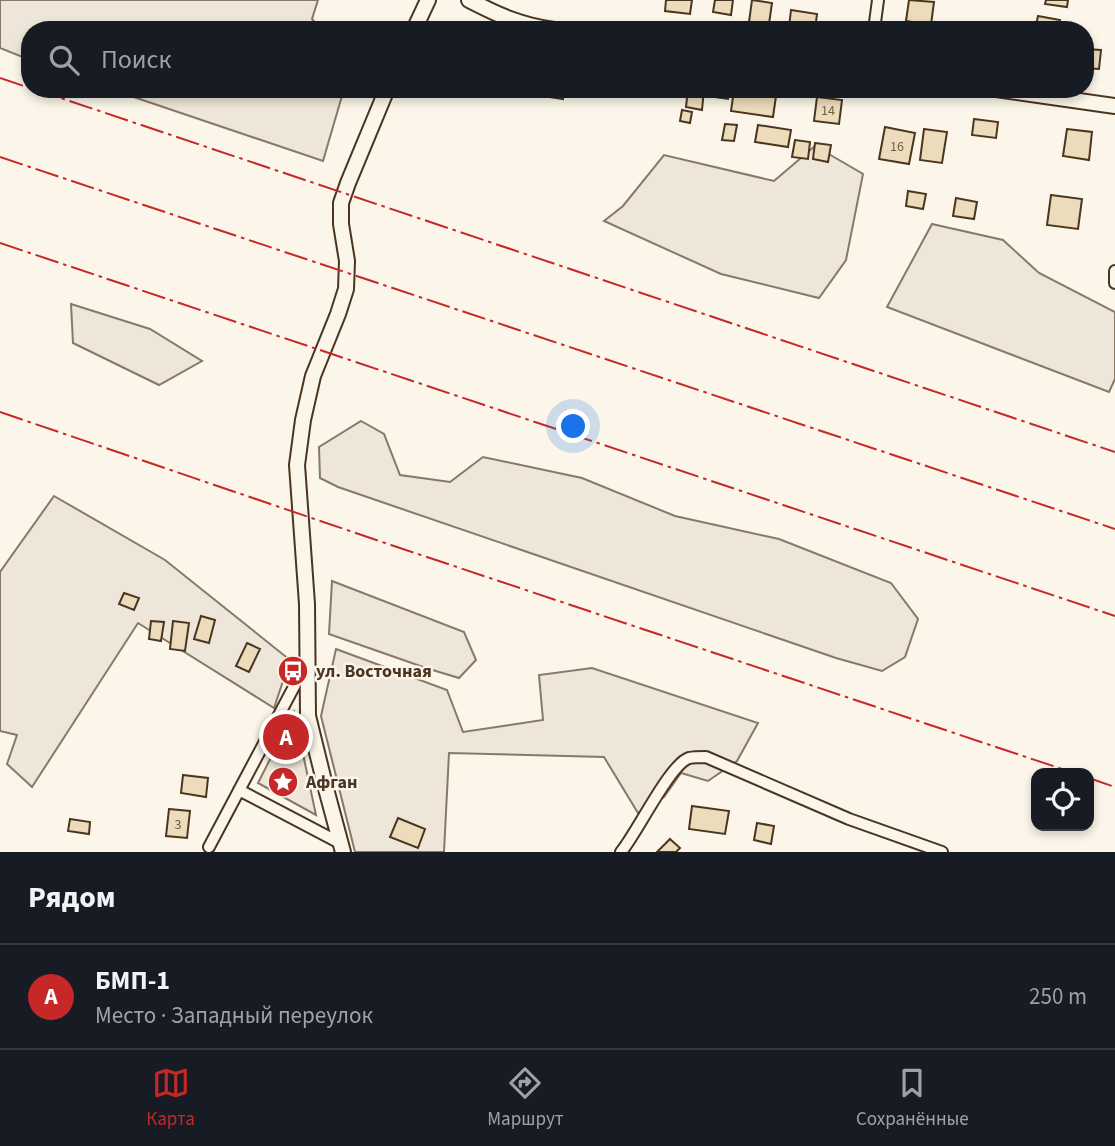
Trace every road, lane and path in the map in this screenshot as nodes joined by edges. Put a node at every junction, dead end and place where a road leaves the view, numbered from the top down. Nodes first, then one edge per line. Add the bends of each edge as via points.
1 (428, 0) edge
2 (469, 0) edge
3 (878, 0) edge
4 (418, 21) edge
5 (515, 21) edge
6 (875, 21) edge
7 (383, 98) edge
8 (1059, 98) edge
9 (1115, 106) edge
10 (1115, 271) edge
11 (1115, 283) edge
12 (307, 662) junction
13 (239, 790) junction
14 (209, 848) dead end
15 (342, 848) edge
16 (621, 852) edge
17 (942, 852) edge

1 - 4 street
2 - 5 street
3 - 6 street
7 - 12 street via 341,203 346,289 313,376 303,420 297,465
8 - 9 street
10 - 11 street
12 - 13 street
12 - 15 street via 308,716
13 - 14 street
13 - 15 street
16 - 17 street via 674,769 688,758 706,757 849,819

